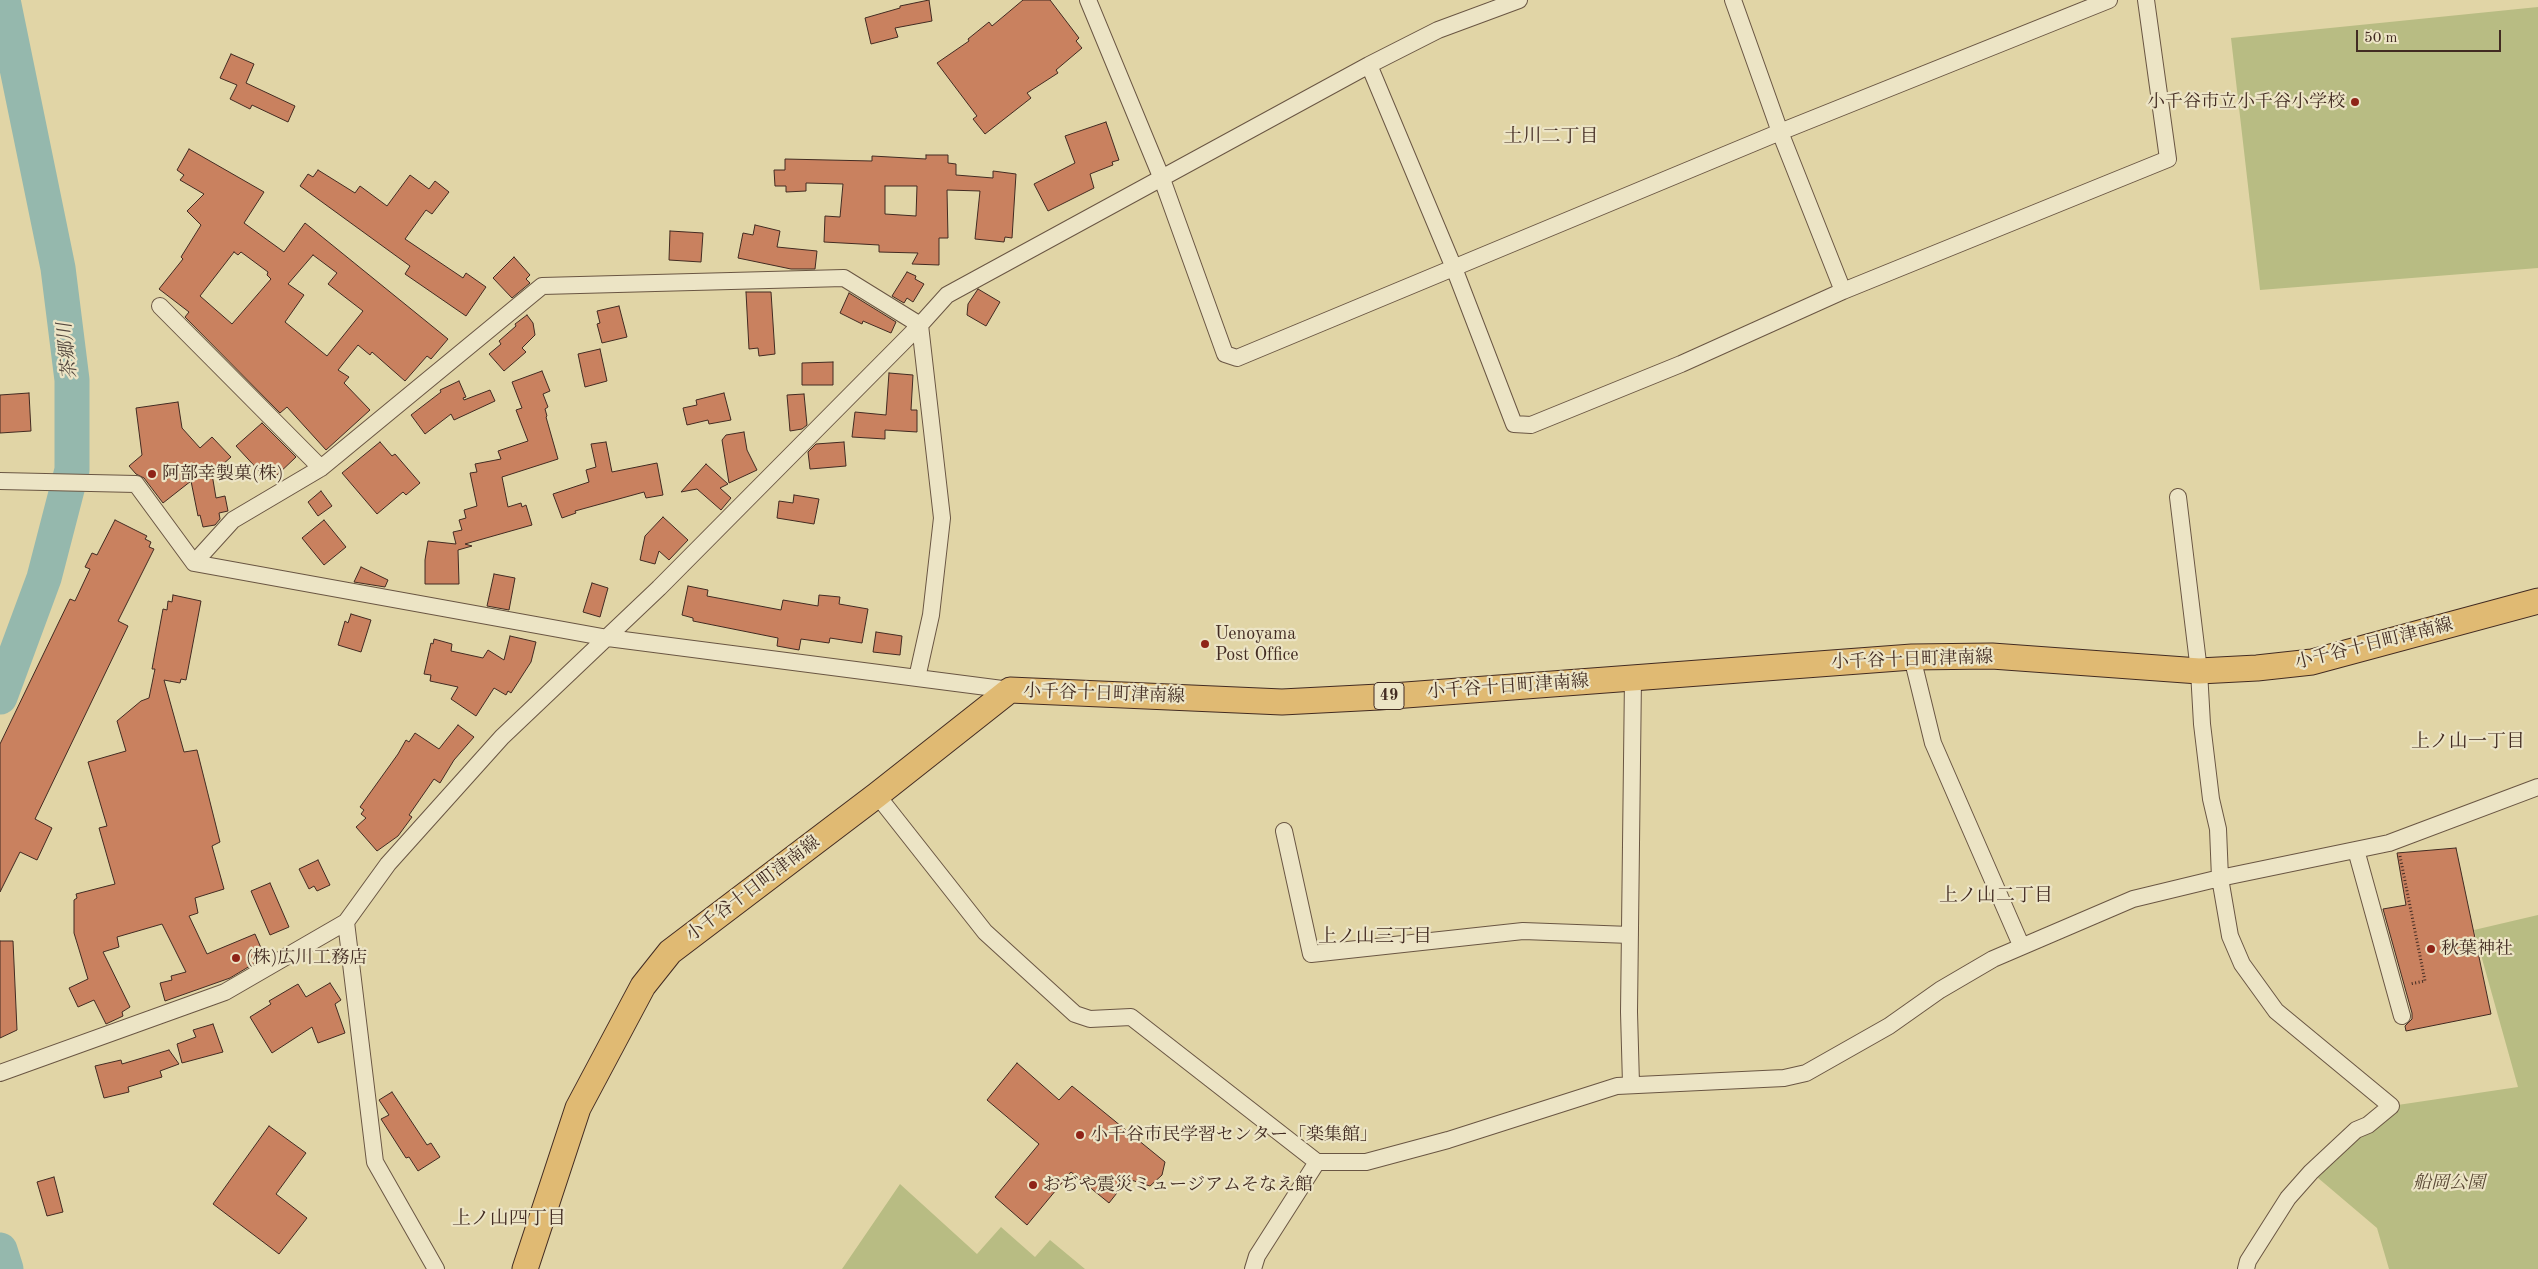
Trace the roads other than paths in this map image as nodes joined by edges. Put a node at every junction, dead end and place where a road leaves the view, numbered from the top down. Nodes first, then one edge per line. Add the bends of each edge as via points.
1 (1088, 0) edge
2 (1520, 0) edge
3 (1732, 0) edge
4 (2109, 0) edge
5 (2146, 0) edge
6 (1369, 64) junction
7 (1780, 132) junction
8 (1162, 179) junction
9 (1454, 268) junction
10 (1843, 292) junction
11 (160, 306) dead end
12 (920, 325) junction
13 (321, 468) junction
14 (0, 481) edge
15 (2178, 497) dead end
16 (194, 563) junction
17 (2538, 601) edge
18 (608, 638) junction
19 (1912, 657) junction
20 (2199, 671) junction
21 (1633, 677) junction
22 (917, 678) junction
23 (1010, 690) junction
24 (2538, 787) edge
25 (878, 795) junction
26 (1284, 831) dead end
27 (2356, 850) junction
28 (2220, 878) junction
29 (346, 922) junction
30 (1630, 935) junction
31 (2021, 945) junction
32 (2402, 1016) dead end
33 (0, 1073) edge
34 (1631, 1084) junction
35 (1317, 1162) junction
36 (436, 1269) edge
37 (525, 1269) edge
38 (1253, 1269) edge
39 (2246, 1269) edge

1 - 8 street
2 - 6 street via 1438,30
3 - 7 street
4 - 7 street
5 - 10 street via 2168,159
6 - 8 street
6 - 9 street
7 - 9 street
7 - 10 street
8 - 9 street via 1225,354 1237,358
8 - 12 street via 947,295
9 - 10 street via 1514,424 1531,425 1681,364
11 - 13 street
12 - 13 street via 844,278 542,286
12 - 18 street
12 - 22 street via 942,518 931,615
13 - 16 street via 233,520
14 - 16 street via 136,484
15 - 20 street
16 - 18 street
17 - 20 main road, 小千谷十日町津南線 / 49 via 2312,662
18 - 22 street
18 - 29 street via 502,737 388,864
19 - 20 main road, 小千谷十日町津南線 / 49 via 1992,656
19 - 21 main road, 小千谷十日町津南線 / 49
19 - 31 street via 1933,743
20 - 28 street via 2211,799 2218,829
21 - 23 main road, 小千谷十日町津南線 / 49 via 1282,702
21 - 30 street
22 - 23 street
23 - 25 main road, 小千谷十日町津南線
24 - 27 street via 2397,840
25 - 35 street via 985,932 1075,1014 1090,1019 1131,1016
25 - 37 main road, 小千谷十日町津南線 via 670,952 643,986 578,1108
26 - 30 street via 1312,954 1523,931
27 - 28 street
27 - 32 street
28 - 31 street via 2133,899
28 - 39 street via 2230,936 2242,964 2276,1011 2391,1106 2368,1125 2356,1130 2311,1172 2288,1198
29 - 33 street via 225,992
29 - 36 street via 375,1162
30 - 34 street via 1628,1012
31 - 34 street via 1940,990 1889,1026 1806,1073 1784,1078
34 - 35 street via 1366,1162
35 - 38 street via 1257,1256

